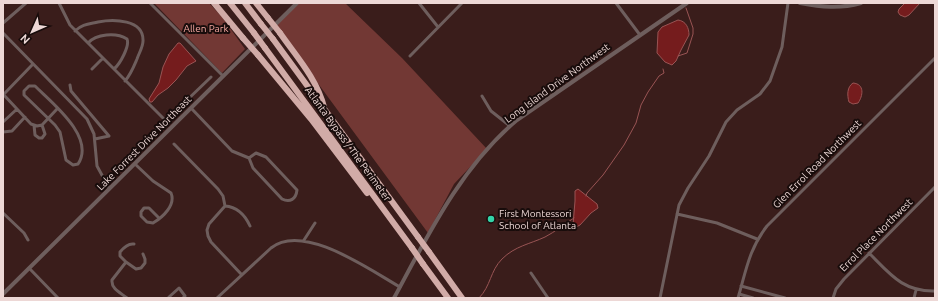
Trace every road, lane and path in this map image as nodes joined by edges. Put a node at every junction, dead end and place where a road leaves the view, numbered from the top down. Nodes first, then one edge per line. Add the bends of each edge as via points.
1 (26, 3) edge
2 (59, 3) edge
3 (150, 3) edge
4 (214, 3) edge
5 (230, 3) edge
6 (245, 3) edge
7 (256, 3) edge
8 (297, 3) edge
9 (419, 3) edge
10 (462, 3) edge
11 (616, 3) edge
12 (687, 3) edge
13 (788, 3) edge
14 (800, 3) edge
15 (861, 3) edge
16 (3, 23) edge
17 (438, 27) junction
18 (75, 30) junction
19 (3, 33) edge
20 (640, 35) junction
21 (88, 43) junction
22 (410, 56) dead end
23 (102, 58) junction
24 (935, 58) edge
25 (34, 64) junction
26 (92, 69) dead end
27 (114, 69) junction
28 (223, 76) junction
29 (211, 77) dead end
30 (125, 81) junction
31 (70, 85) dead end
32 (4, 95) edge
33 (482, 96) dead end
34 (3, 100) edge
35 (191, 108) junction
36 (17, 109) junction
37 (57, 109) junction
38 (325, 110) junction
39 (25, 117) junction
40 (48, 118) junction
41 (166, 121) junction
42 (3, 122) edge
43 (42, 124) junction
44 (34, 125) junction
45 (510, 126) junction
46 (156, 130) dead end
47 (3, 132) edge
48 (95, 139) junction
49 (174, 144) dead end
50 (247, 158) junction
51 (134, 164) junction
52 (935, 187) edge
53 (110, 188) junction
54 (225, 206) junction
55 (385, 212) junction
56 (3, 213) edge
57 (677, 214) junction
58 (159, 218) junction
59 (315, 223) dead end
60 (250, 226) dead end
61 (757, 239) junction
62 (28, 240) dead end
63 (304, 240) junction
64 (134, 244) dead end
65 (869, 253) junction
66 (143, 254) dead end
67 (126, 262) junction
68 (29, 268) junction
69 (531, 273) dead end
70 (242, 275) junction
71 (741, 286) junction
72 (400, 287) junction
73 (916, 290) junction
74 (935, 291) edge
75 (3, 294) edge
76 (739, 296) edge
77 (58, 298) edge
78 (127, 298) edge
79 (170, 298) edge
80 (183, 298) edge
81 (217, 298) edge
82 (394, 298) edge
83 (448, 298) edge
84 (462, 298) edge
85 (548, 298) edge
86 (660, 298) edge
87 (753, 298) edge
88 (785, 298) edge
89 (833, 298) edge
90 (914, 298) edge

1 - 16 street
2 - 18 street via 67,22
3 - 28 street
4 - 55 highway, bridge via 311,119 361,186
5 - 55 highway, Atlanta Bypass / The Perimeter, bridge
6 - 38 highway, Atlanta Bypass / The Perimeter, bridge
7 - 38 highway, bridge via 307,71 321,95
8 - 28 street, Lake Forrest Drive Northeast
9 - 17 street
10 - 17 street
11 - 20 street
12 - 20 street, Long Island Drive Northwest
13 - 57 street via 782,47 770,81 760,94 737,110 726,122 709,156 684,195
14 - 15 street via 830,8
17 - 22 street
18 - 21 street
18 - 30 street via 80,26 105,21 128,22 138,27 143,36 143,45
19 - 25 street
20 - 45 street, Long Island Drive Northwest
21 - 23 street
21 - 27 street via 93,38 103,36 116,35 127,39 128,44
23 - 26 street
23 - 27 street
24 - 61 street, Glen Errol Road Northwest
25 - 32 street
25 - 48 street via 87,119
27 - 30 street
28 - 35 street, Lake Forrest Drive Northeast
29 - 41 street
30 - 41 street
31 - 48 street via 71,91 109,136
32 - 34 street
32 - 36 street
33 - 45 street via 491,111
35 - 50 street via 232,151
35 - 51 street, Lake Forrest Drive Northeast
36 - 39 street
36 - 42 street
37 - 40 street
37 - 40 street via 34,86 29,86 24,91 24,95
37 - 40 street via 66,115 78,133 82,155 78,164 73,165 66,160 60,132
38 - 84 highway, Atlanta Bypass / The Perimeter, bridge
39 - 44 street
39 - 47 street via 12,131
40 - 43 street
41 - 46 street
43 - 44 street
43 - 44 street via 45,134 42,138 34,135
45 - 72 street, Long Island Drive Northwest via 472,166 460,183
48 - 53 street via 97,166
49 - 54 street via 218,188
50 - 50 street via 256,153 266,157 297,190 295,197 290,201 282,199
51 - 53 street, Lake Forrest Drive Northeast
51 - 58 street via 171,193 170,207
52 - 65 street, Errol Place Northwest
53 - 68 street, Lake Forrest Drive Northeast
54 - 60 street via 240,211
54 - 70 street via 209,224 208,236
55 - 83 highway, Atlanta Bypass / The Perimeter, bridge
56 - 62 street
57 - 61 street via 717,223
57 - 86 street
58 - 58 street via 150,223 141,212 144,208 149,208
59 - 63 street
61 - 71 street, Glen Errol Road Northwest via 750,252
63 - 70 street via 275,245
63 - 72 street via 330,249
64 - 67 street via 126,246 120,252 120,256
65 - 73 street via 897,280
65 - 89 street, Errol Place Northwest via 844,279
66 - 67 street via 145,264 141,268 136,269
67 - 78 street via 114,277 112,284
68 - 75 street, Lake Forrest Drive Northeast
68 - 77 street
69 - 85 street
70 - 81 street
71 - 76 street, Glen Errol Road Northwest
71 - 88 street
72 - 82 street, Long Island Drive Northwest
73 - 74 street
73 - 90 street
76 - 87 street
79 - 80 street via 179,288 186,296

